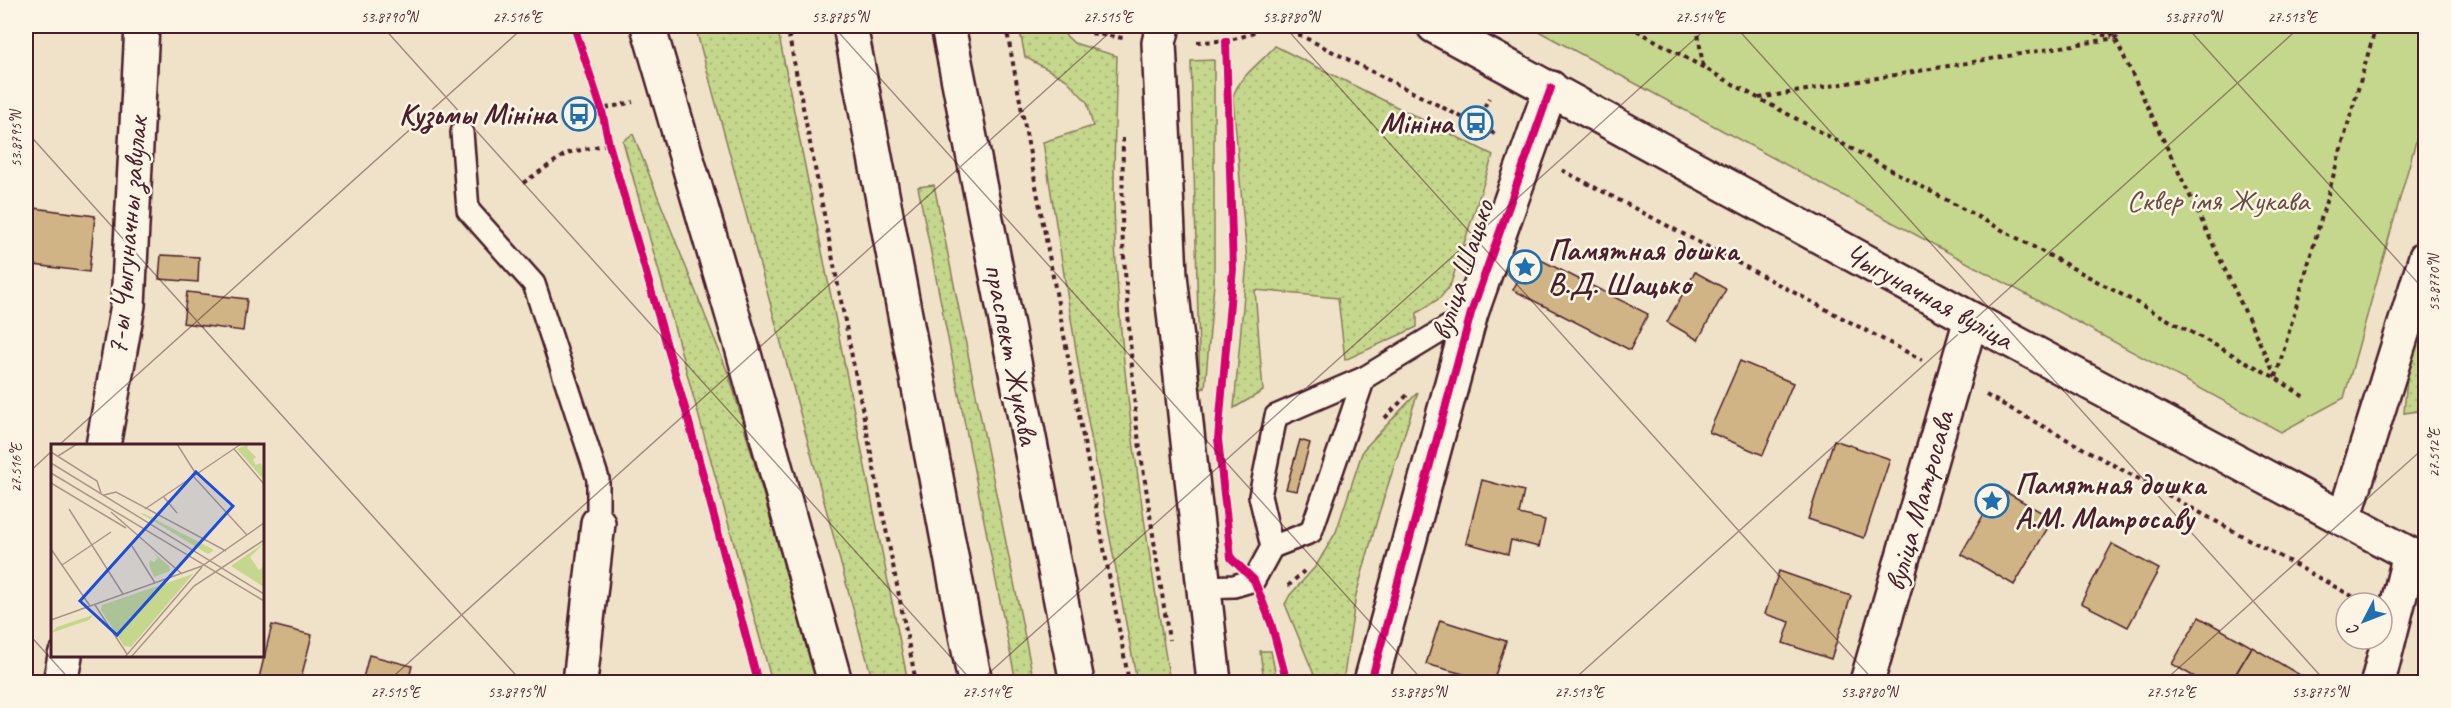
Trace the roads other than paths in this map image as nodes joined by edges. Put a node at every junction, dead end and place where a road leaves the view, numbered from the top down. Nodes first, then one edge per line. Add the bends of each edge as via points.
1 (142, 26) edge
2 (648, 26) edge
3 (850, 26) edge
4 (948, 26) edge
5 (1163, 26) edge
6 (1434, 26) edge
7 (1551, 88) junction
8 (462, 132) dead end
9 (2426, 256) edge
10 (1471, 313) junction
11 (1971, 319) junction
12 (1364, 378) junction
13 (103, 444) edge
14 (2344, 519) junction
15 (598, 523) joint
16 (1272, 547) junction
17 (2418, 559) edge
18 (1203, 586) junction
19 (65, 657) edge
20 (1372, 678) dead end
21 (60, 682) edge
22 (580, 682) edge
23 (835, 682) edge
24 (975, 682) edge
25 (1077, 682) edge
26 (1214, 682) edge
27 (1867, 682) edge
28 (2378, 682) edge

1 - 13 main road, 7-ы Чыгуначны завулак via 128,305
2 - 23 main road
3 - 24 main road
4 - 25 main road, праспект Жукава
5 - 18 main road via 1159,43 1170,275
6 - 7 main road, Чыгуначная вуліца
7 - 10 main road, вуліца Шацько
7 - 11 main road, Чыгуначная вуліца
8 - 15 lane via 468,210 534,284 598,479
9 - 14 main road
10 - 12 lane
10 - 20 main road, вуліца Шацько
11 - 14 main road, Чыгуначная вуліца
11 - 27 main road, вуліца Матросава
12 - 16 lane via 1311,532
12 - 16 lane via 1276,416 1260,496
14 - 17 main road, Чыгуначная вуліца
15 - 22 main road
16 - 18 lane via 1254,580 1234,586
17 - 28 main road
18 - 26 main road
19 - 21 main road

